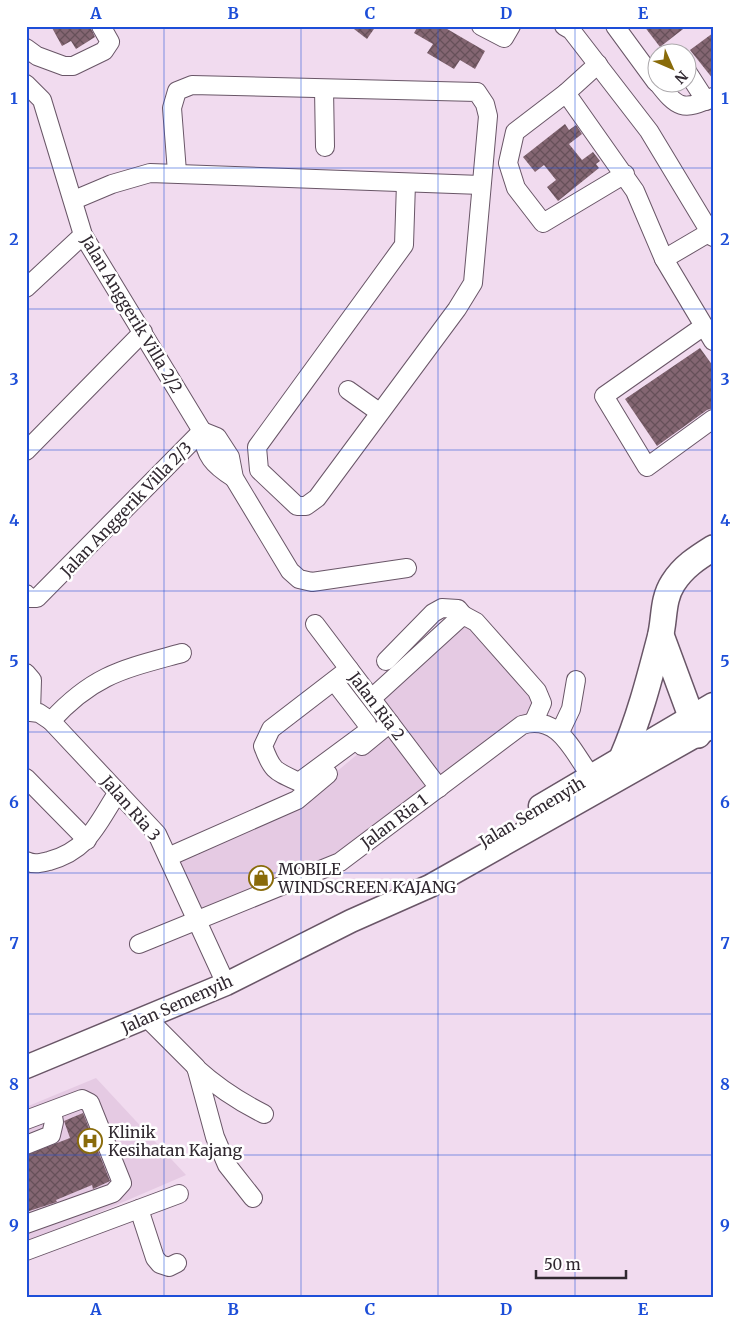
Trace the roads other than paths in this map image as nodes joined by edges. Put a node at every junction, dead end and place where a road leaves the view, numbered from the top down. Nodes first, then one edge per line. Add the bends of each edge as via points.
1 (101, 26) edge
2 (481, 26) edge
3 (511, 26) edge
4 (564, 26) edge
5 (616, 26) edge
6 (26, 48) edge
7 (646, 58) edge
8 (598, 64) junction
9 (696, 83) edge
10 (26, 84) edge
11 (324, 89) junction
12 (665, 92) edge
13 (566, 93) junction
14 (709, 99) edge
15 (325, 146) dead end
16 (177, 172) junction
17 (625, 174) junction
18 (68, 180) junction
19 (406, 183) junction
20 (112, 184) junction
21 (481, 185) junction
22 (74, 200) junction
23 (84, 235) junction
24 (711, 235) edge
25 (664, 259) junction
26 (26, 288) edge
27 (142, 332) junction
28 (708, 333) edge
29 (348, 390) dead end
30 (379, 412) junction
31 (713, 419) edge
32 (202, 431) junction
33 (26, 451) edge
34 (713, 548) edge
35 (407, 568) dead end
36 (26, 594) edge
37 (463, 615) junction
38 (315, 624) dead end
39 (661, 635) junction
40 (182, 653) dead end
41 (386, 661) dead end
42 (350, 669) junction
43 (26, 673) edge
44 (576, 680) dead end
45 (334, 681) junction
46 (372, 698) junction
47 (713, 704) edge
48 (29, 714) edge
49 (51, 721) junction
50 (534, 722) junction
51 (390, 723) junction
52 (700, 726) edge
53 (560, 732) junction
54 (622, 758) junction
55 (591, 776) junction
56 (26, 778) edge
57 (439, 788) junction
58 (118, 792) junction
59 (86, 840) junction
60 (168, 858) junction
61 (26, 861) edge
62 (198, 921) junction
63 (351, 921) junction
64 (139, 944) dead end
65 (226, 984) junction
66 (148, 1018) junction
67 (26, 1067) edge
68 (196, 1067) junction
69 (52, 1110) junction
70 (264, 1114) dead end
71 (26, 1120) edge
72 (26, 1145) edge
73 (179, 1194) dead end
74 (253, 1198) dead end
75 (139, 1209) junction
76 (26, 1224) edge
77 (26, 1251) edge
78 (177, 1263) dead end

1 - 6 street via 110,42 104,51 73,66 45,59
2 - 3 street via 504,38
4 - 8 street via 571,30
5 - 7 street
8 - 13 street
8 - 24 street via 649,131
9 - 14 street
10 - 18 street, Jalan Anggerik Villa 2/2 via 42,100
11 - 15 street
11 - 16 street via 192,85 176,91 172,108
11 - 21 street via 477,92 486,104 488,116
12 - 14 street via 676,105 685,107
13 - 17 street
13 - 17 street via 515,132 508,163 516,188 543,223
16 - 19 street
16 - 20 street via 150,173
17 - 25 street
18 - 20 street
18 - 22 street, Jalan Anggerik Villa 2/2
19 - 21 street
19 - 30 street via 404,245 257,447 259,470 297,506 306,506 316,498
20 - 22 street
21 - 30 street via 473,283
22 - 23 street, Jalan Anggerik Villa 2/2
23 - 26 street
23 - 27 street, Jalan Anggerik Villa 2/2
24 - 25 street
25 - 28 street
27 - 32 street, Jalan Anggerik Villa 2/2
27 - 33 street
28 - 31 street via 604,396 647,467
29 - 30 street
32 - 35 street, Jalan Anggerik Villa 2/2 via 217,437 230,457 234,478 290,571 299,579 312,582
32 - 36 street, Jalan Anggerik Villa 2/3 via 38,598 30,598
34 - 39 highway via 682,570 672,584 664,602
37 - 41 street via 458,609 442,608 433,613
37 - 46 street
37 - 50 street via 476,622 537,691 542,703
38 - 42 street, Jalan Ria 2
39 - 52 highway
39 - 54 highway via 640,714
40 - 49 street via 125,669 93,683 70,700
42 - 45 street
42 - 46 street, Jalan Ria 2
43 - 48 street via 32,680
44 - 53 street via 571,709
45 - 45 street via 271,729 263,746 270,766 281,774 299,782 368,732 367,724
46 - 51 street, Jalan Ria 2
47 - 52 main road, Jalan Semenyih
48 - 49 street, Jalan Ria 3 via 39,712
49 - 58 street, Jalan Ria 3
50 - 53 street
50 - 57 street, Jalan Ria 1 via 522,725
51 - 57 street, Jalan Ria 2
51 - 60 street via 297,800
52 - 54 main road, Jalan Semenyih
52 - 63 main road, Jalan Semenyih via 430,886
53 - 55 street
54 - 55 main road, Jalan Semenyih
55 - 63 main road, Jalan Semenyih
56 - 59 street
57 - 62 street, Jalan Ria 1 via 340,862
58 - 59 street
58 - 60 street, Jalan Ria 3 via 157,834
59 - 61 street via 67,856 34,865
60 - 62 street, Jalan Ria 3
62 - 64 street, Jalan Ria 1
62 - 65 street, Jalan Ria 3
63 - 65 main road, Jalan Semenyih
65 - 66 main road, Jalan Semenyih
66 - 67 main road, Jalan Semenyih
66 - 68 street
68 - 70 street via 216,1086
68 - 74 street via 215,1137 227,1165
69 - 71 street
69 - 72 street via 51,1135
69 - 76 street via 82,1100 90,1103 122,1184 113,1193
73 - 75 street
75 - 77 street
75 - 78 street via 155,1258 169,1267

